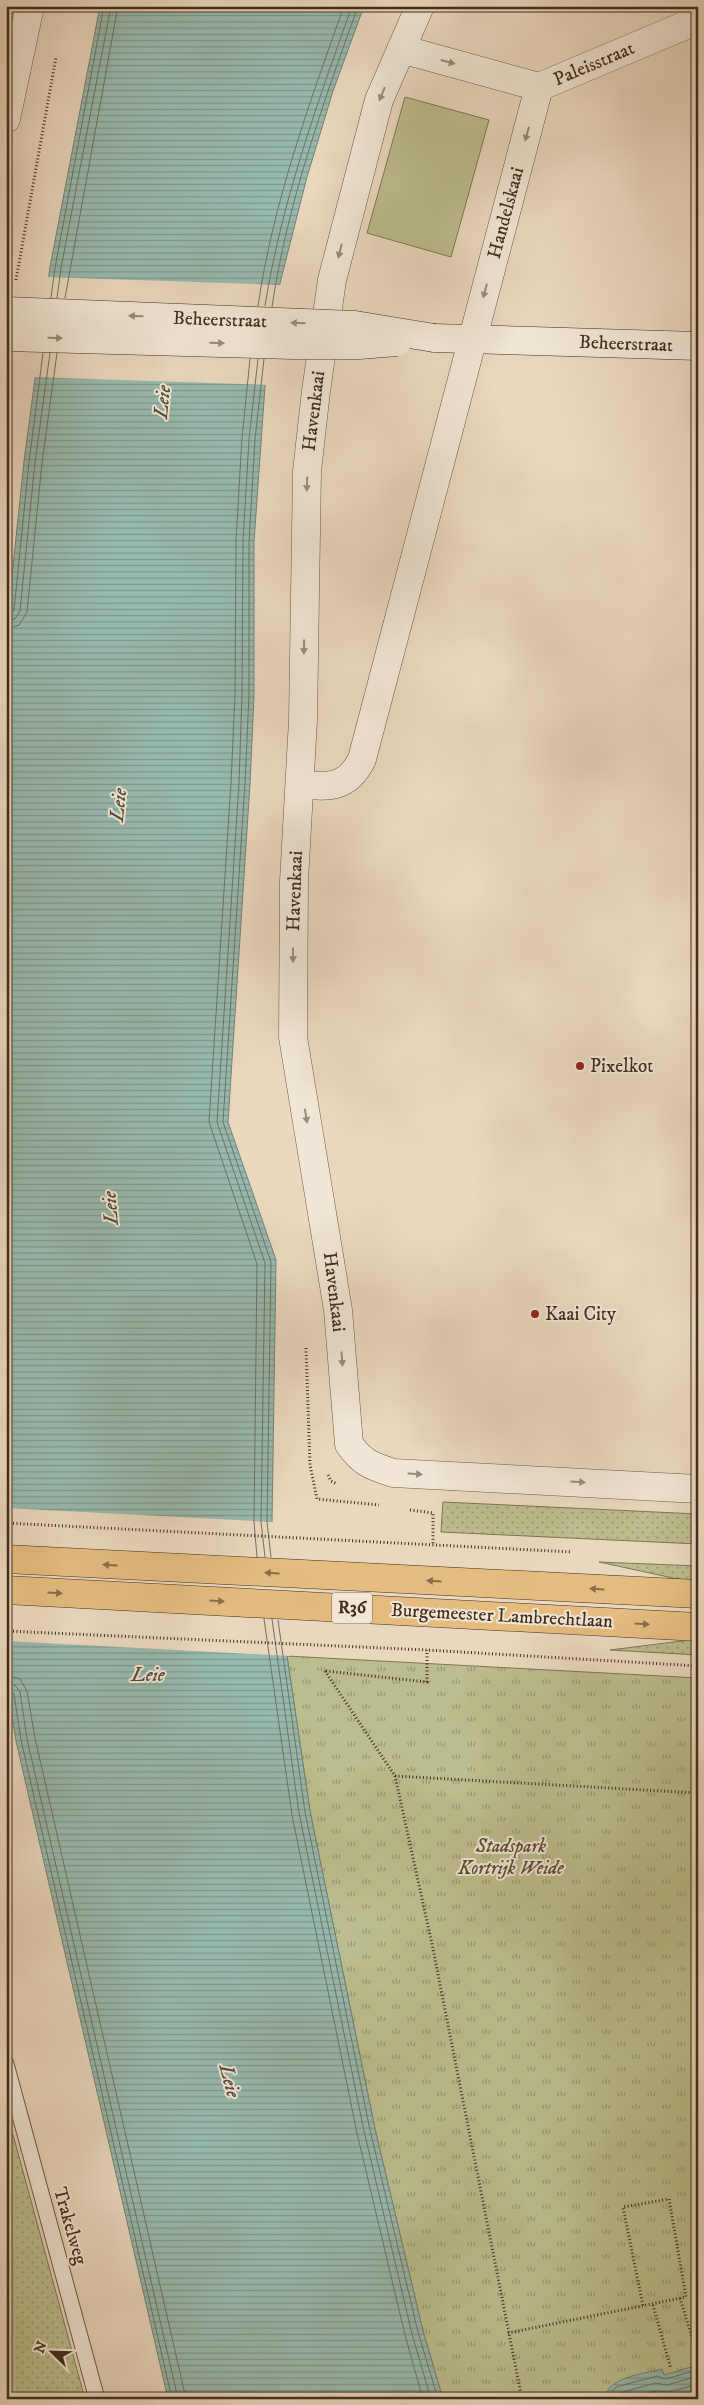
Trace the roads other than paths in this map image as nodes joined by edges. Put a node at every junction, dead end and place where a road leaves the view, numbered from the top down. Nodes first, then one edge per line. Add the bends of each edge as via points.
1 (30, 6) edge
2 (420, 6) edge
3 (698, 20) edge
4 (401, 49) junction
5 (540, 87) junction
6 (9, 92) edge
7 (6, 119) edge
8 (10, 301) edge
9 (6, 337) edge
10 (434, 338) junction
11 (472, 339) junction
12 (698, 346) edge
13 (300, 784) junction
14 (698, 1489) edge
15 (6, 1559) edge
16 (6, 1590) edge
17 (698, 1594) edge
18 (698, 1627) edge
19 (6, 2064) edge
20 (97, 2399) edge

1 - 6 street
2 - 4 street
3 - 5 street, Paleisstraat
4 -> 5 street, Paleisstraat
4 -> 13 street, Havenkaai via 379,100 332,280 316,391 307,471
5 -> 11 street, Handelskaai
6 - 7 street
10 -> 8 street, Beheerstraat, bridge via 354,325
9 -> 10 street, Beheerstraat, bridge via 294,345 359,345
10 - 11 street, Beheerstraat
11 - 12 street, Beheerstraat
11 - 13 street via 362,759 352,775 336,785
13 -> 14 street, Havenkaai via 294,881 293,1037 338,1310 349,1444 358,1458 393,1473
17 -> 15 main road, Burgemeester Lambrechtlaan / R36, bridge
16 -> 18 main road, Burgemeester Lambrechtlaan / R36, bridge
19 - 20 lane, Trakelweg

